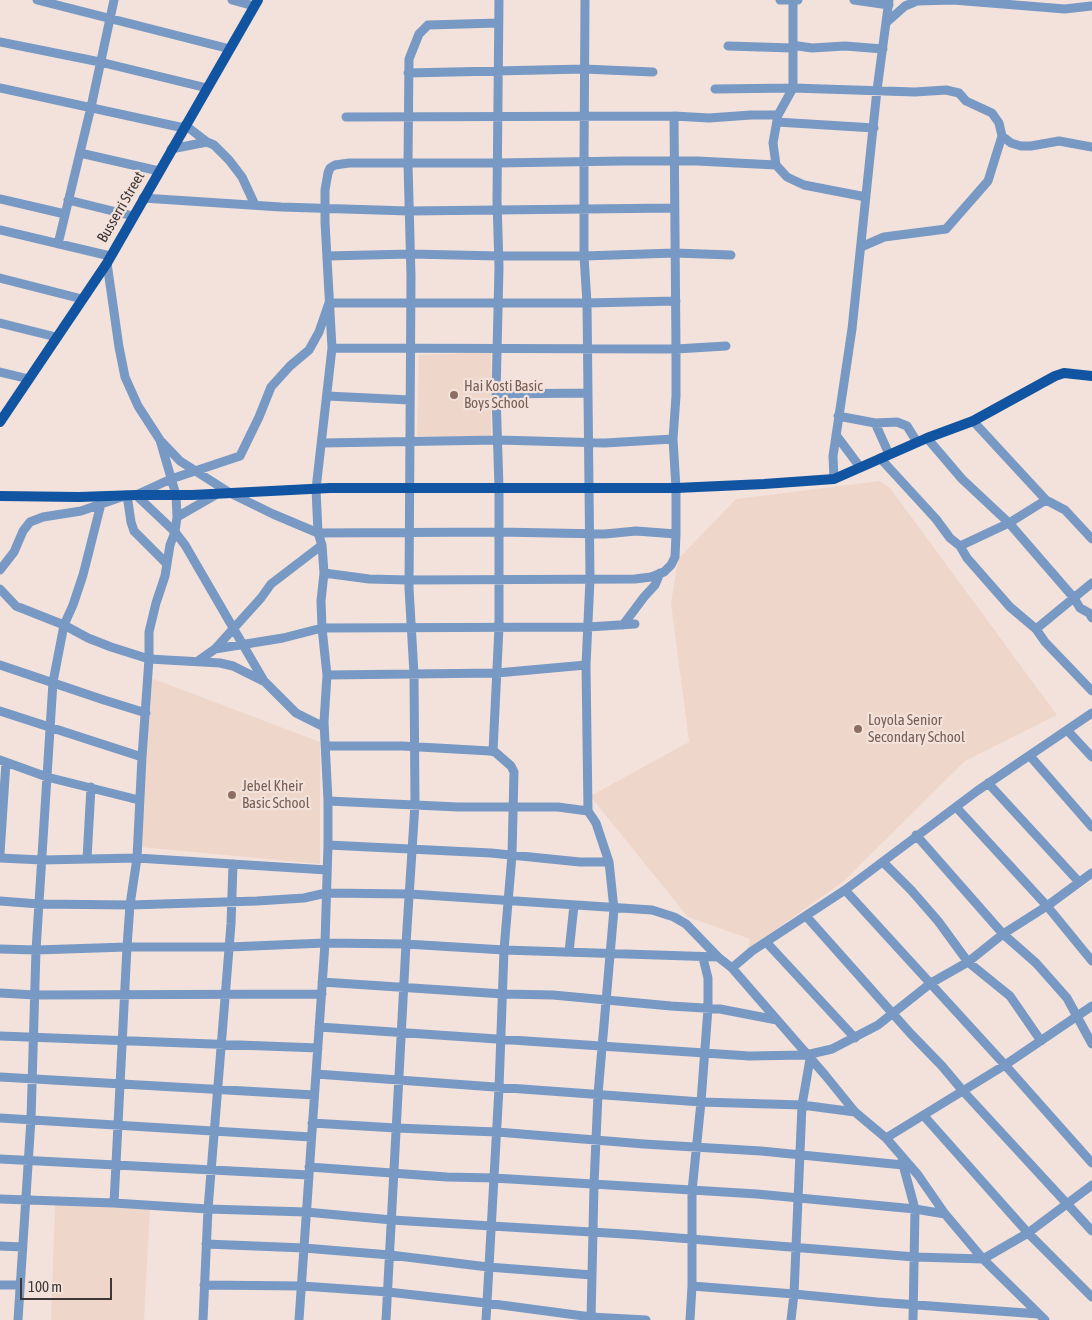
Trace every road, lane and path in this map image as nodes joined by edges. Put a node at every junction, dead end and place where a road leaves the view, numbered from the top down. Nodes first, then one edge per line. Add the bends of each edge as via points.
1 (37, 0) edge
2 (114, 0) edge
3 (232, 0) edge
4 (498, 0) edge
5 (585, 0) edge
6 (780, 0) edge
7 (793, 0) edge
8 (798, 0) edge
9 (854, 0) edge
10 (889, 2) edge
11 (256, 3) edge
12 (1091, 6) edge
13 (110, 18) junction
14 (887, 22) junction
15 (498, 23) junction
16 (0, 42) edge
17 (728, 46) dead end
18 (792, 48) junction
19 (230, 49) junction
20 (884, 49) junction
21 (100, 62) junction
22 (584, 69) junction
23 (498, 70) junction
24 (653, 72) dead end
25 (408, 74) junction
26 (0, 88) edge
27 (207, 88) junction
28 (793, 88) junction
29 (715, 89) dead end
30 (877, 90) junction
31 (91, 107) junction
32 (584, 116) junction
33 (674, 116) junction
34 (346, 117) dead end
35 (408, 117) junction
36 (497, 117) junction
37 (777, 119) junction
38 (184, 126) junction
39 (874, 128) junction
40 (1002, 136) junction
41 (207, 142) junction
42 (1092, 146) edge
43 (171, 149) junction
44 (80, 153) junction
45 (584, 161) junction
46 (673, 162) junction
47 (497, 163) junction
48 (408, 164) junction
49 (776, 165) junction
50 (159, 171) junction
51 (866, 196) junction
52 (144, 198) junction
53 (0, 199) edge
54 (68, 200) junction
55 (255, 205) junction
56 (326, 208) junction
57 (674, 208) junction
58 (584, 209) junction
59 (410, 211) junction
60 (497, 211) junction
61 (65, 214) junction
62 (133, 216) junction
63 (0, 230) edge
64 (58, 244) junction
65 (861, 246) junction
66 (675, 253) junction
67 (411, 254) junction
68 (731, 255) dead end
69 (327, 256) junction
70 (499, 256) junction
71 (584, 256) junction
72 (108, 260) junction
73 (0, 278) edge
74 (82, 299) junction
75 (329, 302) junction
76 (410, 302) junction
77 (676, 302) junction
78 (498, 303) junction
79 (587, 303) junction
80 (0, 323) edge
81 (56, 337) junction
82 (726, 346) dead end
83 (332, 348) junction
84 (410, 348) junction
85 (588, 348) junction
86 (498, 349) junction
87 (676, 349) junction
88 (0, 372) edge
89 (1092, 376) edge
90 (28, 379) junction
91 (588, 393) junction
92 (496, 394) junction
93 (327, 396) junction
94 (410, 400) junction
95 (838, 416) junction
96 (973, 421) junction
97 (0, 422) edge
98 (875, 423) junction
99 (836, 435) junction
100 (927, 438) junction
101 (672, 439) junction
102 (160, 440) junction
103 (498, 440) junction
104 (917, 442) junction
105 (322, 443) junction
106 (410, 443) junction
107 (587, 443) junction
108 (885, 456) junction
109 (860, 467) junction
110 (196, 471) junction
111 (834, 479) junction
112 (171, 480) junction
113 (410, 488) junction
114 (499, 488) junction
115 (588, 488) junction
116 (676, 488) junction
117 (316, 489) junction
118 (230, 493) junction
119 (217, 494) junction
120 (132, 495) junction
121 (176, 495) junction
122 (0, 496) edge
123 (1046, 500) junction
124 (101, 504) junction
125 (177, 517) junction
126 (1009, 523) junction
127 (175, 532) junction
128 (499, 532) junction
129 (318, 533) junction
130 (410, 533) junction
131 (588, 534) junction
132 (676, 534) junction
133 (1092, 539) edge
134 (322, 545) junction
135 (960, 546) junction
136 (167, 564) junction
137 (0, 570) edge
138 (324, 573) junction
139 (660, 573) junction
140 (590, 579) junction
141 (409, 580) junction
142 (499, 580) junction
143 (1092, 583) edge
144 (0, 589) edge
145 (1074, 598) junction
146 (1092, 618) edge
147 (635, 624) dead end
148 (64, 625) junction
149 (623, 625) junction
150 (412, 626) junction
151 (482, 626) junction
152 (499, 626) junction
153 (233, 627) junction
154 (588, 627) junction
155 (322, 628) junction
156 (1036, 629) junction
157 (498, 640) junction
158 (242, 644) junction
159 (214, 649) junction
160 (149, 659) junction
161 (198, 661) junction
162 (0, 665) edge
163 (586, 665) junction
164 (497, 673) junction
165 (414, 674) junction
166 (327, 675) junction
167 (264, 681) junction
168 (53, 682) junction
169 (1092, 691) edge
170 (0, 711) edge
171 (146, 713) junction
172 (1092, 714) edge
173 (324, 727) junction
174 (50, 728) junction
175 (1067, 730) junction
176 (326, 746) junction
177 (416, 746) junction
178 (493, 751) junction
179 (142, 756) junction
180 (1030, 756) junction
181 (1092, 757) edge
182 (3, 761) edge
183 (47, 777) junction
184 (988, 783) junction
185 (91, 788) junction
186 (139, 800) junction
187 (328, 801) junction
188 (415, 804) junction
189 (514, 807) junction
190 (956, 807) junction
191 (588, 811) junction
192 (1092, 827) edge
193 (916, 835) junction
194 (328, 845) junction
195 (412, 849) junction
196 (512, 855) junction
197 (0, 856) edge
198 (137, 858) junction
199 (87, 859) junction
200 (42, 860) junction
201 (609, 862) junction
202 (883, 862) junction
203 (233, 864) junction
204 (327, 870) junction
205 (1092, 872) edge
206 (1079, 882) junction
207 (845, 890) junction
208 (326, 893) junction
209 (410, 894) junction
210 (0, 901) edge
211 (508, 901) junction
212 (232, 902) junction
213 (39, 904) junction
214 (130, 905) junction
215 (574, 906) junction
216 (1047, 906) junction
217 (614, 909) junction
218 (806, 916) junction
219 (1003, 934) junction
220 (325, 943) junction
221 (767, 943) junction
222 (406, 944) junction
223 (128, 947) junction
224 (229, 947) junction
225 (0, 949) edge
226 (36, 950) junction
227 (504, 950) junction
228 (569, 952) junction
229 (609, 954) junction
230 (718, 957) junction
231 (703, 958) junction
232 (1092, 960) edge
233 (968, 962) junction
234 (732, 968) junction
235 (322, 982) junction
236 (931, 984) junction
237 (404, 986) junction
238 (0, 993) edge
239 (125, 994) junction
240 (225, 994) junction
241 (322, 994) junction
242 (504, 994) junction
243 (35, 995) junction
244 (606, 999) junction
245 (1092, 1006) edge
246 (708, 1008) junction
247 (894, 1014) junction
248 (1076, 1016) junction
249 (778, 1020) junction
250 (319, 1027) junction
251 (402, 1032) junction
252 (0, 1036) edge
253 (33, 1038) junction
254 (855, 1038) junction
255 (501, 1040) junction
256 (123, 1041) junction
257 (1041, 1041) junction
258 (1092, 1044) edge
259 (221, 1045) junction
260 (602, 1046) junction
261 (318, 1048) junction
262 (704, 1053) junction
263 (808, 1057) junction
264 (1005, 1065) junction
265 (316, 1074) junction
266 (0, 1077) edge
267 (32, 1078) junction
268 (399, 1080) junction
269 (120, 1083) junction
270 (499, 1088) junction
271 (217, 1089) junction
272 (963, 1091) junction
273 (598, 1094) junction
274 (314, 1095) junction
275 (701, 1102) junction
276 (802, 1105) junction
277 (855, 1112) junction
278 (924, 1116) junction
279 (0, 1118) edge
280 (30, 1119) junction
281 (312, 1123) junction
282 (118, 1124) junction
283 (396, 1128) junction
284 (214, 1130) junction
285 (497, 1132) junction
286 (311, 1136) junction
287 (886, 1138) junction
288 (596, 1140) junction
289 (697, 1147) junction
290 (799, 1155) junction
291 (900, 1156) junction
292 (0, 1159) edge
293 (28, 1160) junction
294 (1092, 1163) edge
295 (116, 1165) junction
296 (903, 1165) junction
297 (211, 1170) junction
298 (309, 1171) junction
299 (394, 1174) junction
300 (494, 1178) junction
301 (594, 1185) junction
302 (1092, 1185) edge
303 (692, 1191) junction
304 (798, 1198) junction
305 (0, 1199) edge
306 (26, 1200) junction
307 (114, 1203) junction
308 (1066, 1204) junction
309 (208, 1209) junction
310 (915, 1209) junction
311 (306, 1212) junction
312 (945, 1214) junction
313 (392, 1220) junction
314 (491, 1226) junction
315 (1092, 1231) edge
316 (593, 1232) junction
317 (1028, 1234) junction
318 (691, 1239) junction
319 (206, 1244) junction
320 (0, 1246) edge
321 (23, 1247) junction
322 (795, 1247) junction
323 (304, 1248) junction
324 (390, 1255) junction
325 (915, 1257) junction
326 (983, 1259) junction
327 (488, 1267) junction
328 (592, 1275) junction
329 (0, 1285) edge
330 (204, 1285) junction
331 (20, 1286) junction
332 (302, 1286) junction
333 (692, 1286) junction
334 (388, 1292) junction
335 (794, 1294) junction
336 (1092, 1297) edge
337 (486, 1302) junction
338 (914, 1305) junction
339 (1042, 1317) edge
340 (591, 1318) edge
341 (18, 1320) edge
342 (203, 1320) edge
343 (298, 1320) edge
344 (386, 1320) edge
345 (486, 1320) edge
346 (646, 1320) edge
347 (690, 1320) edge
348 (791, 1320) edge
349 (913, 1320) edge

1 - 13 street
2 - 13 street
3 - 11 street
4 - 15 street
5 - 22 street
6 - 7 street
7 - 8 street
7 - 18 street
9 - 10 street
10 - 14 street
11 - 19 main road, Busserri Street
12 - 14 street via 1065,9 953,0 917,1 904,6
13 - 19 street
13 - 21 street
14 - 20 street
15 - 23 street
15 - 25 street via 428,25 414,46
16 - 21 street
17 - 18 street
18 - 20 street via 845,46
18 - 28 street
19 - 27 main road, Busserri Street
20 - 30 street
21 - 27 street
21 - 31 street
22 - 23 street
22 - 24 street
22 - 32 street
23 - 25 street
23 - 36 street
25 - 35 street
26 - 31 street
27 - 38 main road, Busserri Street
28 - 29 street
28 - 30 street
28 - 37 street
30 - 39 street
30 - 40 street via 959,92 966,101 992,113
31 - 38 street
31 - 44 street
32 - 33 street
32 - 36 street
32 - 45 street
33 - 37 street via 709,118 751,114
33 - 46 street
34 - 35 street
35 - 36 street
35 - 48 street
36 - 47 street
37 - 39 street
37 - 49 street via 773,143
38 - 41 street
38 - 43 main road, Busserri Street
39 - 51 street
40 - 42 street via 1021,146 1059,141
40 - 65 street via 988,181 946,229 884,237
41 - 43 street
41 - 55 street via 229,160
43 - 50 main road, Busserri Street
44 - 50 street
44 - 54 street
45 - 46 street
45 - 47 street
45 - 58 street
46 - 49 street
46 - 57 street
47 - 48 street
47 - 60 street
48 - 56 street via 335,165 328,173
48 - 59 street
49 - 51 street via 787,177 804,185
50 - 52 main road, Busserri Street
51 - 65 street
52 - 55 street
52 - 62 main road, Busserri Street
53 - 61 street
54 - 61 street
54 - 62 street
55 - 56 street
56 - 59 street
56 - 69 street
57 - 58 street
57 - 66 street
58 - 60 street
58 - 71 street
59 - 60 street
59 - 67 street
60 - 70 street
61 - 64 street
62 - 72 main road, Busserri Street
63 - 64 street
64 - 72 street
65 - 95 street
66 - 68 street
66 - 71 street
66 - 77 street
67 - 69 street
67 - 70 street
67 - 76 street
69 - 75 street
70 - 71 street
70 - 78 street
71 - 79 street
72 - 74 main road, Busserri Street
72 - 102 street via 125,377 138,406
73 - 74 street
74 - 81 main road, Busserri Street
75 - 76 street
75 - 83 street
75 - 110 street via 309,350 271,387 240,456
76 - 78 street
76 - 84 street
77 - 79 street
77 - 87 street
78 - 79 street
78 - 86 street
79 - 85 street
80 - 81 street
81 - 90 main road, Busserri Street
82 - 87 street
83 - 84 street
83 - 93 street
84 - 86 street
84 - 94 street
85 - 86 street
85 - 87 street
85 - 91 street
86 - 92 street
87 - 101 street
88 - 90 street
89 - 96 main road via 1064,373 1054,376
90 - 97 main road, Busserri Street
91 - 92 street
91 - 107 street
92 - 103 street
93 - 94 street
93 - 105 street
94 - 106 street
95 - 98 street
95 - 99 street
96 - 100 main road
96 - 123 street
98 - 104 street via 897,422 908,426
98 - 108 street
99 - 109 street
99 - 111 street
100 - 104 main road
100 - 126 street via 962,478
101 - 107 street
101 - 116 street
102 - 110 street
102 - 112 street
103 - 106 street
103 - 107 street
103 - 114 street
104 - 108 main road
105 - 106 street
105 - 117 street
106 - 113 street
107 - 115 street
108 - 109 main road
108 - 135 street via 950,538
109 - 111 main road
110 - 112 street
110 - 118 street
111 - 116 main road
112 - 120 street
112 - 121 street
113 - 114 main road
113 - 117 main road
113 - 130 street
114 - 115 main road
114 - 128 street
115 - 116 main road
115 - 131 street
116 - 132 street
117 - 118 main road
117 - 129 street
118 - 119 main road
118 - 129 street
119 - 121 main road
119 - 125 street
120 - 121 main road
120 - 122 main road
120 - 124 street
120 - 127 street
120 - 136 street via 134,531
121 - 125 street
123 - 126 street
123 - 133 street via 1065,510
124 - 137 street via 30,522
124 - 148 street via 83,575
125 - 127 street
126 - 135 street
126 - 145 street
127 - 136 street
127 - 153 street
128 - 130 street
128 - 131 street
128 - 142 street
129 - 130 street
129 - 134 street
130 - 141 street
131 - 132 street
131 - 140 street
132 - 139 street via 675,558
134 - 138 street
134 - 153 street via 271,584
135 - 156 street via 1010,607
136 - 160 street via 149,632
138 - 141 street
138 - 155 street
139 - 140 street via 635,579
139 - 149 street via 655,585
140 - 142 street
140 - 154 street
141 - 142 street
141 - 150 street
142 - 152 street
143 - 145 street
144 - 148 street via 16,606
145 - 146 street
145 - 156 street
147 - 149 street
148 - 160 street via 88,638
148 - 168 street
149 - 154 street
150 - 151 street
150 - 155 street
150 - 165 street
151 - 152 street
151 - 157 street
152 - 154 street
152 - 157 street
153 - 158 street
153 - 159 street
154 - 163 street
155 - 158 street
155 - 166 street
156 - 169 street via 1044,642
157 - 164 street
158 - 159 street
158 - 167 street
159 - 161 street
160 - 161 street
160 - 171 street
161 - 167 street via 233,666
162 - 168 street
163 - 164 street
163 - 191 street
164 - 165 street
164 - 178 street
165 - 166 street
165 - 177 street
166 - 173 street
167 - 173 street via 296,713
168 - 171 street
168 - 174 street
170 - 174 street
171 - 179 street
172 - 175 street
173 - 176 street
174 - 179 street
174 - 183 street
175 - 180 street
175 - 181 street
176 - 177 street
176 - 187 street
177 - 178 street
177 - 188 street
178 - 189 street via 514,772
179 - 186 street
180 - 184 street
180 - 192 street
182 - 183 street
182 - 197 street
183 - 185 street
183 - 200 street
184 - 190 street
184 - 206 street
185 - 186 street
185 - 199 street
186 - 198 street
187 - 188 street
187 - 194 street
188 - 189 street
188 - 195 street
189 - 191 street
189 - 196 street
190 - 193 street
190 - 216 street
191 - 201 street via 596,823
193 - 202 street
193 - 219 street
194 - 195 street
194 - 204 street
195 - 196 street
195 - 209 street
196 - 201 street
196 - 211 street
197 - 200 street
198 - 199 street
198 - 203 street
198 - 214 street
199 - 200 street
200 - 213 street
201 - 217 street
202 - 207 street
202 - 233 street via 938,921
203 - 204 street
203 - 212 street
204 - 208 street
205 - 206 street
206 - 216 street
207 - 218 street
207 - 236 street
208 - 209 street
208 - 212 street via 304,898
208 - 220 street
209 - 211 street
209 - 222 street
210 - 213 street
211 - 215 street
211 - 227 street
212 - 214 street
212 - 224 street
213 - 214 street
213 - 226 street
214 - 223 street
215 - 217 street
215 - 228 street
216 - 219 street
216 - 232 street
217 - 229 street
217 - 230 street via 652,910 674,917 686,924
218 - 221 street
218 - 247 street
219 - 233 street
219 - 248 street via 1036,963 1067,998
220 - 222 street
220 - 224 street
220 - 235 street
221 - 234 street
221 - 254 street
222 - 227 street
222 - 237 street
223 - 224 street
223 - 226 street
223 - 239 street
224 - 240 street
225 - 226 street
226 - 243 street
227 - 228 street
227 - 242 street
228 - 229 street
229 - 231 street
229 - 244 street
230 - 231 street
230 - 234 street
231 - 246 street via 708,978
233 - 236 street
233 - 257 street via 1010,996
234 - 249 street
235 - 237 street
235 - 241 street
236 - 247 street
236 - 264 street
237 - 242 street
237 - 251 street
238 - 243 street
239 - 240 street
239 - 243 street
239 - 256 street
240 - 241 street
240 - 259 street
241 - 250 street
242 - 244 street
242 - 255 street
243 - 253 street
244 - 246 street
244 - 260 street
245 - 248 street
246 - 249 street
246 - 262 street
247 - 254 street
247 - 272 street
248 - 257 street
248 - 258 street
249 - 263 street
250 - 251 street
250 - 261 street
251 - 255 street
251 - 268 street
252 - 253 street
253 - 256 street
253 - 267 street
254 - 263 street
255 - 260 street
255 - 270 street
256 - 259 street
256 - 269 street
257 - 264 street
259 - 261 street
259 - 271 street
260 - 262 street
260 - 273 street
261 - 265 street
262 - 263 street
262 - 275 street
263 - 276 street
263 - 277 street
264 - 272 street
264 - 294 street
265 - 268 street
265 - 274 street
266 - 267 street
267 - 269 street
267 - 280 street
268 - 270 street
268 - 283 street
269 - 271 street
269 - 282 street
270 - 273 street
270 - 285 street
271 - 274 street
271 - 284 street
272 - 278 street
272 - 308 street
273 - 275 street
273 - 288 street
274 - 281 street
275 - 276 street
275 - 289 street
276 - 277 street
276 - 290 street
277 - 287 street
278 - 287 street
278 - 317 street
279 - 280 street
280 - 282 street
280 - 293 street
281 - 283 street
281 - 286 street
282 - 284 street
282 - 295 street
283 - 285 street
283 - 299 street
284 - 286 street
284 - 297 street
285 - 288 street
285 - 300 street
286 - 298 street
287 - 291 street
288 - 289 street
288 - 301 street
289 - 290 street
289 - 303 street
290 - 296 street
290 - 304 street
291 - 296 street
291 - 312 street via 918,1175
292 - 293 street
293 - 295 street
293 - 306 street
295 - 297 street
295 - 307 street
296 - 310 street
297 - 298 street
297 - 309 street
298 - 299 street
298 - 311 street
299 - 300 street
299 - 313 street
300 - 301 street
300 - 314 street
301 - 303 street
301 - 316 street
302 - 308 street
303 - 304 street
303 - 318 street
304 - 310 street
304 - 322 street
305 - 306 street
306 - 307 street
306 - 321 street
307 - 309 street
308 - 315 street
308 - 317 street
309 - 311 street
309 - 319 street
310 - 312 street
310 - 325 street
311 - 313 street
311 - 323 street
312 - 326 street
313 - 314 street
313 - 324 street
314 - 316 street
314 - 327 street
316 - 318 street
316 - 328 street
317 - 326 street
317 - 336 street
318 - 322 street
318 - 333 street
319 - 323 street
319 - 330 street
320 - 321 street
321 - 331 street
322 - 325 street
322 - 335 street
323 - 324 street
323 - 332 street
324 - 327 street
324 - 334 street
325 - 326 street
325 - 338 street
326 - 339 street
327 - 328 street
327 - 337 street
328 - 340 street
329 - 331 street
330 - 332 street
330 - 342 street
331 - 341 street
332 - 334 street
332 - 343 street
333 - 335 street
333 - 347 street
334 - 337 street
334 - 344 street
335 - 338 street
335 - 348 street
337 - 340 street
337 - 345 street
338 - 339 street
338 - 349 street
340 - 346 street

